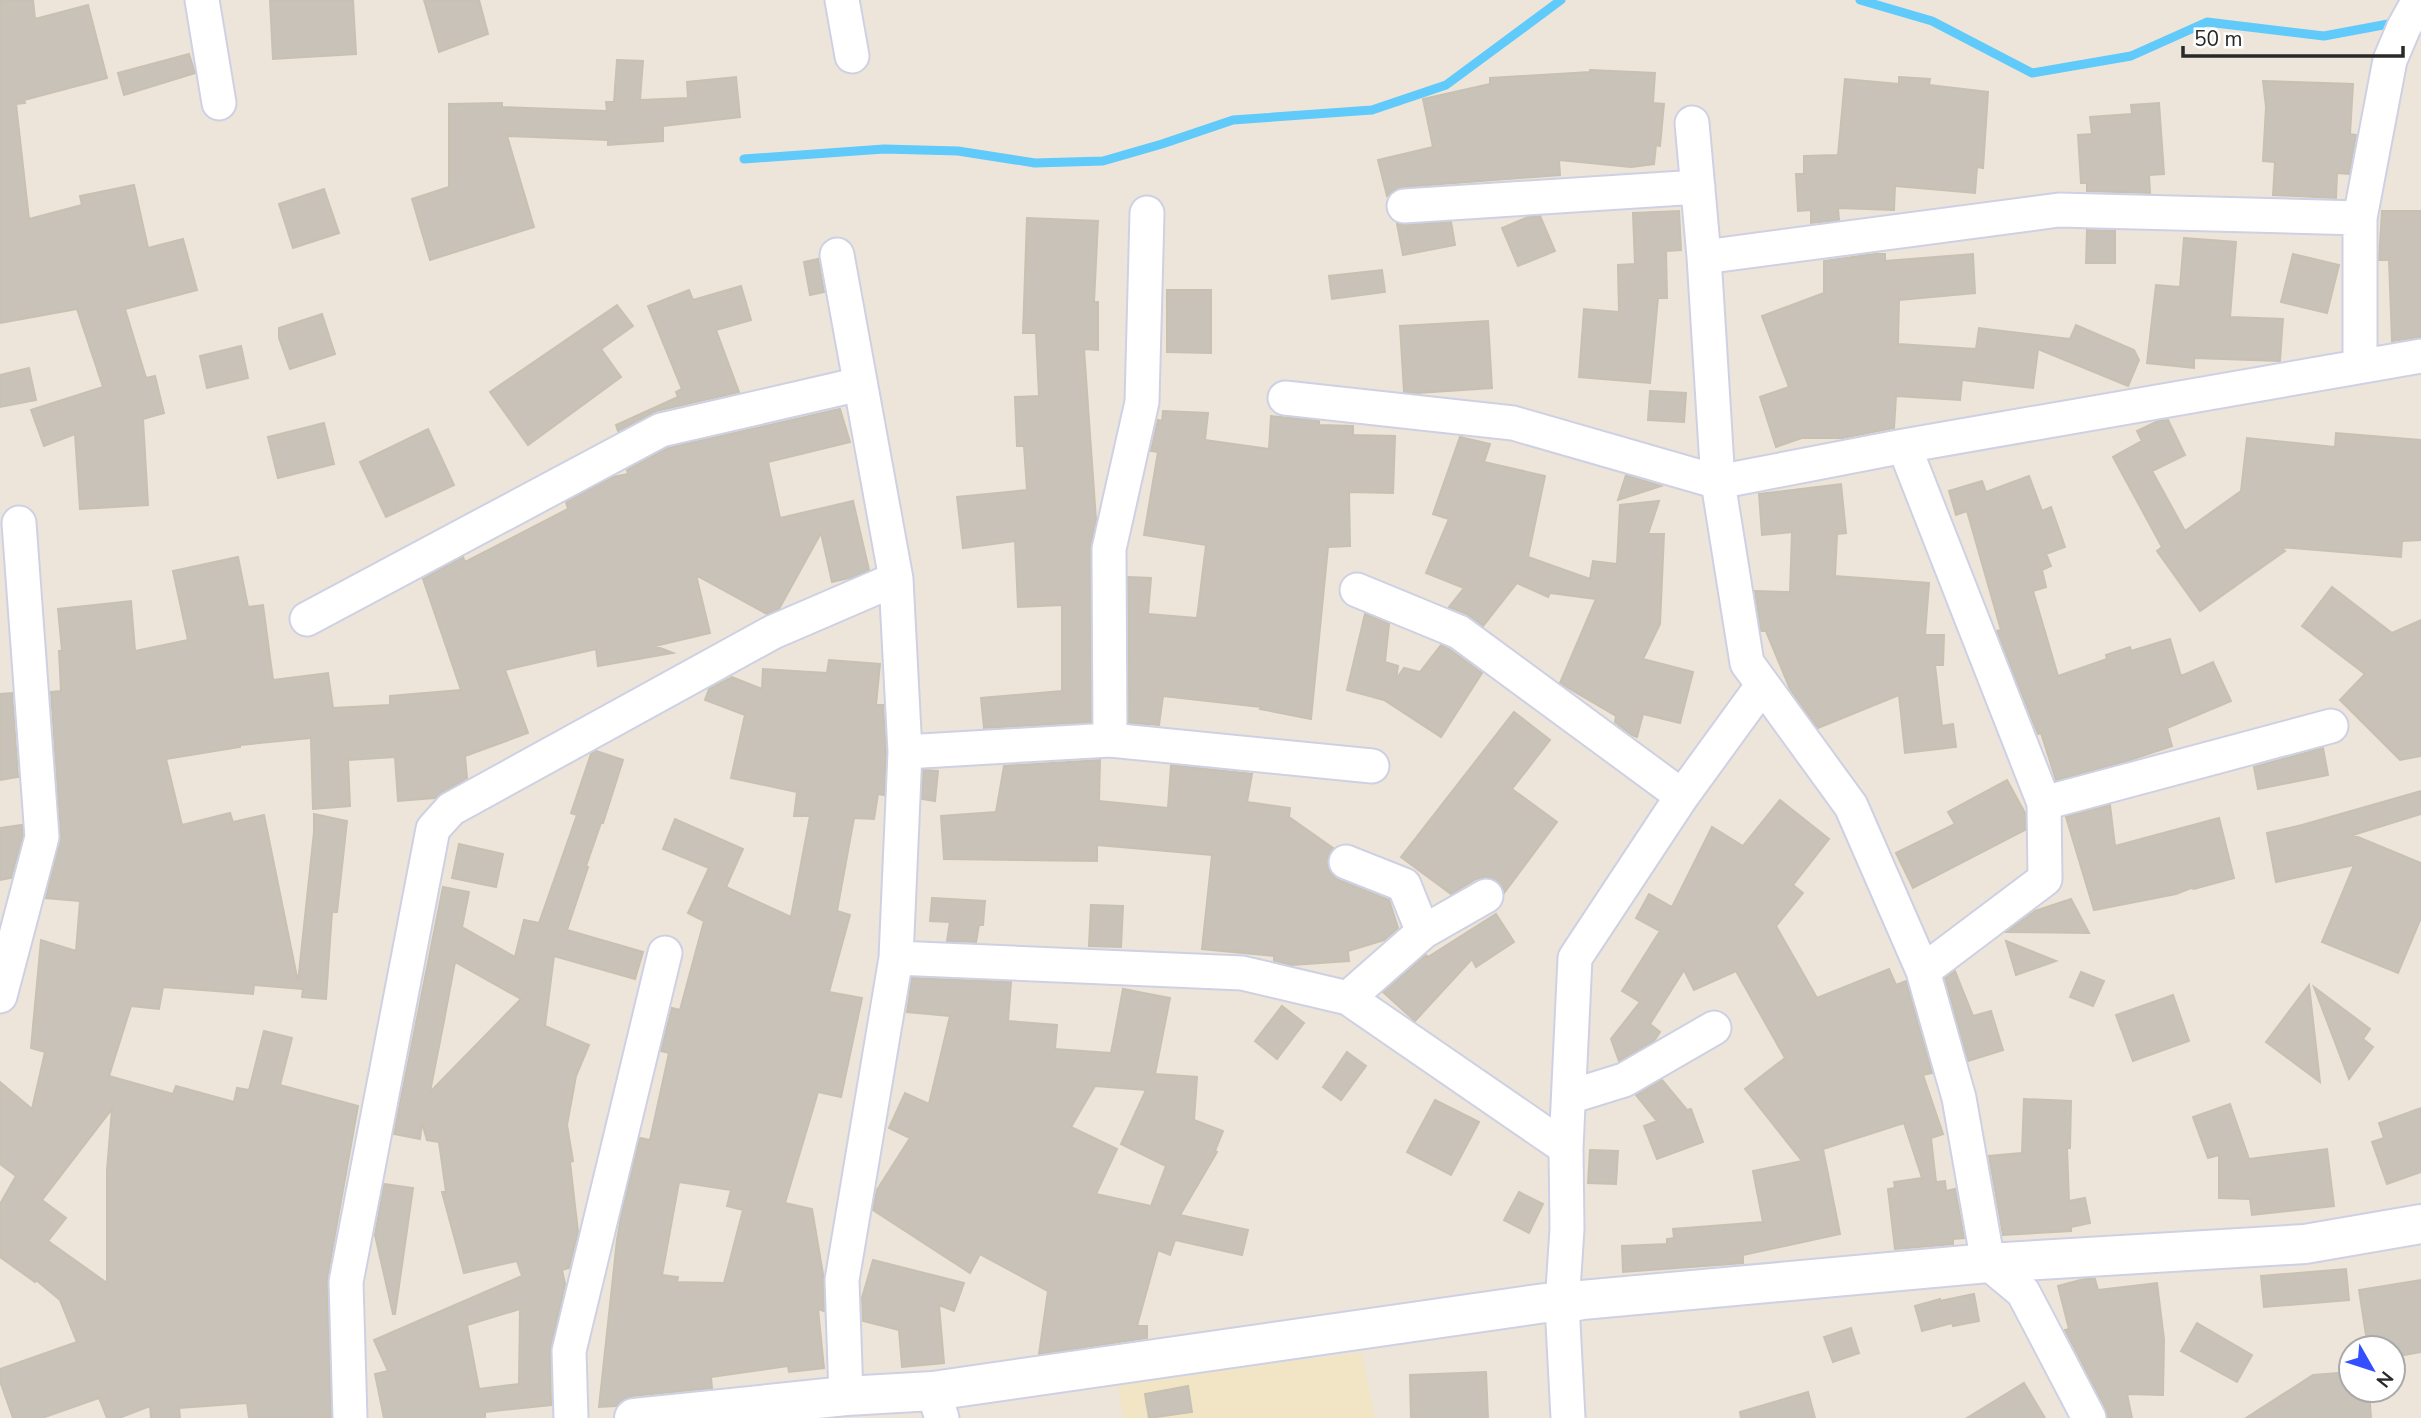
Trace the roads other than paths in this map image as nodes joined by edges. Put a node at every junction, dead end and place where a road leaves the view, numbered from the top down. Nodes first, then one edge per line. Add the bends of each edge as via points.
1 (202, 0) edge
2 (842, 0) edge
3 (2419, 0) edge
4 (852, 56) dead end
5 (219, 103) dead end
6 (1692, 123) dead end
7 (1698, 187) junction
8 (1404, 206) dead end
9 (1147, 213) dead end
10 (2360, 218) junction
11 (836, 256) dead end
12 (1704, 257) junction
13 (2421, 356) edge
14 (2360, 366) junction
15 (860, 384) junction
16 (1285, 398) dead end
17 (1904, 446) junction
18 (1718, 482) junction
19 (19, 523) dead end
20 (896, 579) junction
21 (1357, 590) dead end
22 (307, 619) dead end
23 (1762, 686) junction
24 (2331, 726) dead end
25 (1110, 740) junction
26 (905, 752) junction
27 (1372, 766) dead end
28 (1682, 796) junction
29 (2044, 803) junction
30 (1346, 862) dead end
31 (1486, 896) dead end
32 (1423, 932) junction
33 (665, 953) dead end
34 (896, 958) junction
35 (1923, 971) junction
36 (0, 996) edge
37 (1348, 998) junction
38 (1714, 1028) dead end
39 (1569, 1097) junction
40 (1566, 1148) junction
41 (2421, 1224) edge
42 (1988, 1263) junction
43 (1562, 1304) junction
44 (846, 1396) junction
45 (938, 1405) edge
46 (751, 1412) edge
47 (350, 1418) edge
48 (571, 1418) edge
49 (634, 1418) edge
50 (1569, 1418) edge
51 (2089, 1418) edge

1 - 5 street
2 - 4 street
3 - 10 street via 2390,60
6 - 7 street
7 - 8 street
7 - 12 street
9 - 25 street via 1142,402 1109,549
10 - 12 street via 2059,210
10 - 14 street
11 - 15 street
12 - 18 street
13 - 14 street
14 - 17 street
15 - 20 street
15 - 22 street via 661,430
16 - 18 street via 1513,423
17 - 18 street
17 - 29 street
18 - 23 street via 1747,663
19 - 36 street via 42,837
20 - 26 street
20 - 47 street via 773,632 451,809 433,829 346,1282
21 - 28 street via 1459,632
23 - 28 street
23 - 35 street via 1851,806
24 - 29 street
25 - 26 street
25 - 27 street
26 - 34 street
28 - 39 street via 1575,958
29 - 35 street via 2045,879
30 - 32 street via 1404,885
31 - 32 street
32 - 37 street
33 - 48 street via 569,1351
34 - 37 street via 1242,973
34 - 44 street via 842,1280
35 - 42 street via 1959,1098
37 - 40 street
38 - 39 street via 1624,1080
39 - 40 street
40 - 43 street
41 - 42 street via 2305,1244
42 - 43 street
42 - 51 street via 2023,1292
43 - 45 street via 1545,1303
43 - 50 street
44 - 45 street
44 - 46 street
46 - 49 street

